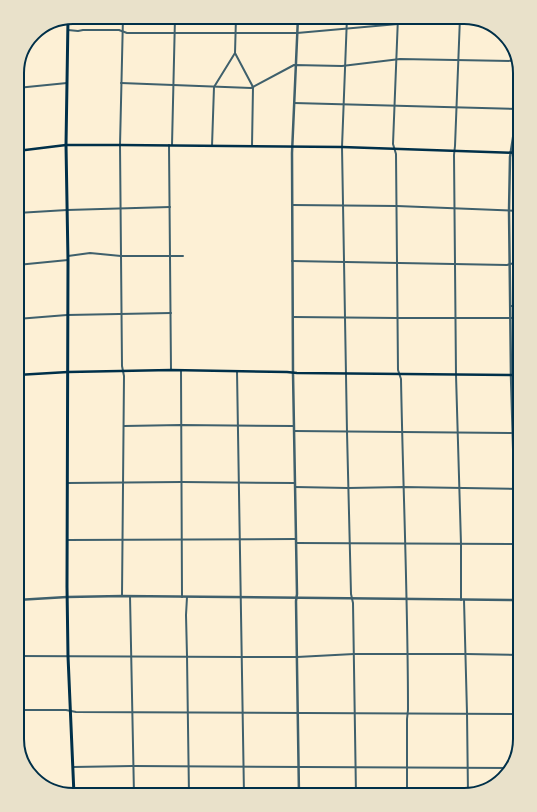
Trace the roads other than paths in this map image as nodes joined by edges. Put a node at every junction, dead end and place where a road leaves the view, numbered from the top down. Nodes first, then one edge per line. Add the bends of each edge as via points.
1 (68, 24) edge
2 (122, 24) edge
3 (175, 24) edge
4 (236, 24) edge
5 (298, 24) edge
6 (347, 24) edge
7 (398, 24) joint
8 (460, 24) edge
9 (347, 29) junction
10 (68, 30) junction
11 (122, 31) junction
12 (175, 33) junction
13 (297, 33) junction
14 (235, 34) junction
15 (235, 53) junction
16 (397, 59) junction
17 (458, 60) junction
18 (511, 61) edge
19 (296, 65) junction
20 (345, 66) junction
21 (67, 83) junction
22 (121, 83) junction
23 (174, 85) junction
24 (24, 87) edge
25 (214, 87) junction
26 (253, 87) junction
27 (294, 103) junction
28 (344, 105) junction
29 (395, 106) junction
30 (456, 107) junction
31 (513, 109) edge
32 (513, 138) edge
33 (66, 145) junction
34 (120, 145) junction
35 (171, 145) junction
36 (212, 146) junction
37 (252, 146) junction
38 (292, 147) junction
39 (342, 147) junction
40 (395, 149) junction
41 (24, 150) edge
42 (455, 151) junction
43 (510, 153) junction
44 (292, 205) junction
45 (343, 206) junction
46 (396, 206) junction
47 (121, 207) junction
48 (170, 207) junction
49 (455, 208) junction
50 (67, 210) junction
51 (510, 211) junction
52 (24, 213) edge
53 (122, 256) junction
54 (170, 256) junction
55 (182, 256) dead end
56 (68, 258) junction
57 (292, 261) junction
58 (344, 262) junction
59 (397, 262) junction
60 (24, 264) edge
61 (455, 264) junction
62 (510, 264) junction
63 (511, 306) joint
64 (171, 313) junction
65 (122, 314) junction
66 (67, 315) junction
67 (293, 317) junction
68 (345, 317) junction
69 (24, 318) edge
70 (397, 318) junction
71 (511, 318) junction
72 (456, 319) junction
73 (171, 370) junction
74 (181, 370) junction
75 (123, 371) junction
76 (237, 371) junction
77 (68, 372) junction
78 (293, 373) junction
79 (346, 374) junction
80 (24, 375) edge
81 (400, 375) junction
82 (456, 375) junction
83 (511, 375) junction
84 (513, 414) edge
85 (181, 425) junction
86 (124, 426) junction
87 (238, 426) junction
88 (294, 426) junction
89 (294, 431) junction
90 (347, 432) junction
91 (402, 432) junction
92 (458, 433) junction
93 (513, 434) edge
94 (182, 482) junction
95 (239, 482) junction
96 (67, 483) junction
97 (123, 483) junction
98 (295, 483) junction
99 (295, 487) junction
100 (403, 487) junction
101 (348, 488) junction
102 (459, 489) junction
103 (513, 489) edge
104 (240, 539) junction
105 (296, 539) junction
106 (67, 540) junction
107 (123, 540) junction
108 (182, 540) junction
109 (296, 542) junction
110 (350, 543) junction
111 (405, 543) junction
112 (461, 544) junction
113 (513, 544) edge
114 (122, 596) junction
115 (130, 596) junction
116 (67, 597) junction
117 (182, 597) junction
118 (187, 597) junction
119 (241, 597) junction
120 (297, 598) junction
121 (352, 599) junction
122 (406, 599) junction
123 (24, 600) edge
124 (463, 600) junction
125 (513, 600) edge
126 (354, 654) junction
127 (408, 654) junction
128 (466, 654) junction
129 (513, 655) edge
130 (24, 656) edge
131 (68, 656) junction
132 (131, 656) junction
133 (187, 656) junction
134 (297, 656) junction
135 (242, 657) junction
136 (24, 710) edge
137 (71, 711) junction
138 (132, 712) junction
139 (188, 712) junction
140 (243, 712) junction
141 (298, 712) junction
142 (355, 713) junction
143 (467, 713) junction
144 (407, 714) junction
145 (513, 714) edge
146 (133, 766) junction
147 (73, 767) junction
148 (189, 767) junction
149 (243, 767) junction
150 (299, 767) junction
151 (355, 768) junction
152 (407, 768) junction
153 (503, 768) edge
154 (468, 769) junction
155 (74, 788) edge
156 (134, 788) edge
157 (189, 788) edge
158 (244, 788) edge
159 (300, 788) edge
160 (356, 788) edge
161 (407, 788) edge
162 (468, 788) edge

1 - 10 main road
2 - 11 street
3 - 12 street
4 - 14 street
5 - 13 street
6 - 9 street
7 - 9 street
7 - 16 street
8 - 17 street
9 - 13 street
9 - 20 street
10 - 11 street
10 - 21 main road
11 - 12 street
11 - 22 street
12 - 14 street
12 - 23 street
13 - 14 street
13 - 19 street
14 - 15 street
15 - 25 street
15 - 26 street
16 - 17 street
16 - 20 street
16 - 29 street
17 - 18 street
17 - 30 street
19 - 20 street
19 - 26 street
19 - 27 street
20 - 28 street
21 - 24 street
21 - 33 main road
22 - 23 street
22 - 34 street
23 - 25 street
23 - 35 street
25 - 26 street
25 - 36 street
26 - 37 street
27 - 28 street
27 - 38 street
28 - 29 street
28 - 39 street
29 - 30 street
29 - 40 street
30 - 31 street
30 - 42 street
32 - 43 street
33 - 34 main road
33 - 41 main road
33 - 50 main road
34 - 35 main road
34 - 47 street
35 - 36 main road
35 - 48 street
36 - 37 main road
37 - 38 main road
38 - 39 main road
38 - 44 street
39 - 40 main road
39 - 45 street
40 - 42 main road
40 - 46 street
42 - 43 main road
42 - 49 street
43 - 51 street
44 - 45 street
44 - 57 street
45 - 46 street
45 - 58 street
46 - 49 street
46 - 59 street
47 - 48 street
47 - 50 street
47 - 53 street
48 - 54 street
49 - 51 street
49 - 61 street
50 - 52 street
50 - 56 main road
51 - 62 street
53 - 54 street
53 - 56 street via 90,253
53 - 65 street
54 - 55 street
54 - 64 street
56 - 60 street
56 - 66 main road
57 - 58 street
57 - 67 street
58 - 59 street
58 - 68 street
59 - 61 street
59 - 70 street
61 - 62 street
61 - 72 street
62 - 63 street
63 - 71 street
64 - 65 street
64 - 73 street
65 - 66 street
65 - 75 street
66 - 69 street
66 - 77 main road
67 - 68 street
67 - 78 street
68 - 70 street
68 - 79 street
70 - 72 street
70 - 81 street
71 - 72 street
71 - 83 street
72 - 82 street
73 - 74 main road
73 - 75 main road
74 - 76 main road
74 - 85 street
75 - 77 main road
75 - 86 street
76 - 78 main road
76 - 87 street
77 - 80 main road
77 - 96 main road
78 - 79 main road
78 - 88 street
79 - 81 main road
79 - 90 street
81 - 82 main road
81 - 91 street
82 - 83 main road
82 - 92 street
83 - 84 street
85 - 86 street
85 - 87 street
85 - 94 street
86 - 97 street
87 - 88 street
87 - 95 street
88 - 89 street
89 - 90 street
89 - 98 street
90 - 91 street
90 - 101 street
91 - 92 street
91 - 100 street
92 - 93 street
92 - 102 street
94 - 95 street
94 - 97 street
94 - 108 street
95 - 98 street
95 - 104 street
96 - 97 street
96 - 106 main road
97 - 107 street
98 - 99 street
99 - 101 street
99 - 105 street
100 - 101 street
100 - 102 street
100 - 111 street
101 - 110 street
102 - 103 street
102 - 112 street
104 - 105 street
104 - 108 street
104 - 119 street
105 - 109 street
106 - 107 street
106 - 116 main road
107 - 108 street
107 - 114 street
108 - 117 street
109 - 110 street
109 - 120 street
110 - 111 street
110 - 121 street
111 - 112 street
111 - 122 street
112 - 113 street
112 - 124 street
114 - 115 street
114 - 116 street
115 - 117 street
115 - 132 street
116 - 123 street
116 - 131 main road
117 - 118 street
118 - 119 street
118 - 133 street
119 - 120 street
119 - 135 street
120 - 121 street
120 - 134 street
121 - 122 street
121 - 126 street
122 - 124 street
122 - 127 street
124 - 125 street
124 - 128 street
126 - 127 street
126 - 134 street
126 - 142 street
127 - 128 street
127 - 144 street
128 - 129 street
128 - 143 street
130 - 131 street
131 - 132 street
131 - 137 main road
132 - 133 street
132 - 138 street
133 - 135 street
133 - 139 street
134 - 135 street
134 - 141 street
135 - 140 street
136 - 137 street
137 - 138 street
137 - 147 main road
138 - 139 street
138 - 146 street
139 - 140 street
139 - 148 street
140 - 141 street
140 - 149 street
141 - 142 street
141 - 150 street
142 - 144 street
142 - 151 street
143 - 144 street
143 - 145 street
143 - 154 street
144 - 152 street
146 - 147 street
146 - 148 street
146 - 156 street
147 - 155 main road
148 - 149 street
148 - 157 street
149 - 150 street
149 - 158 street
150 - 151 street
150 - 159 street
151 - 152 street
151 - 160 street
152 - 154 street
152 - 161 street
153 - 154 street
154 - 162 street

